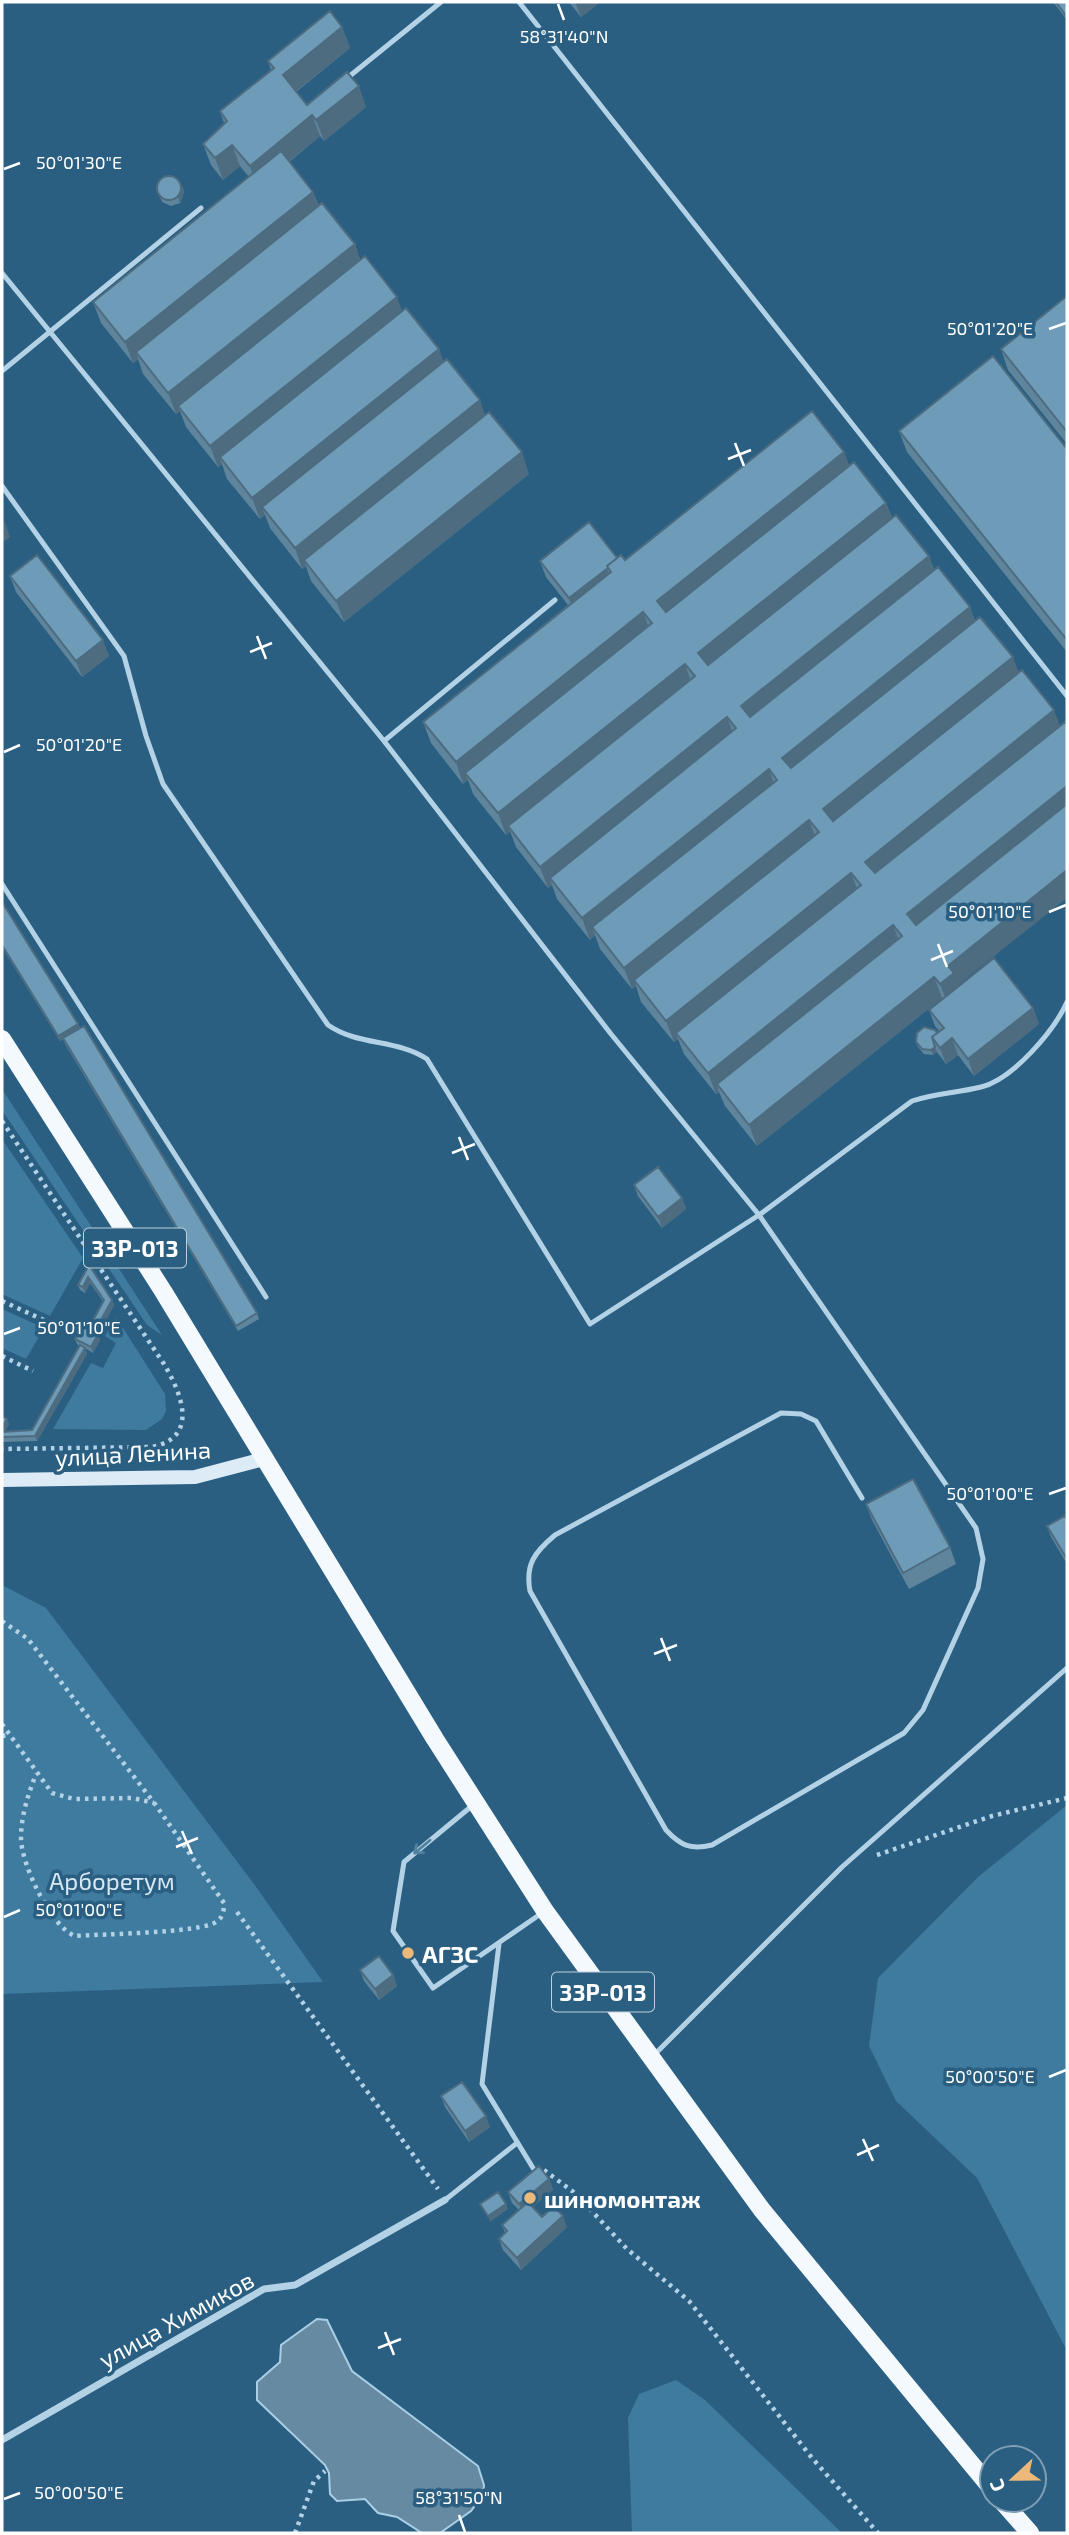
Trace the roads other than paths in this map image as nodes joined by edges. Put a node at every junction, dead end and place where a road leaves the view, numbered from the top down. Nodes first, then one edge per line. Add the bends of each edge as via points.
1 (441, 2) edge
2 (519, 2) edge
3 (344, 81) edge
4 (201, 208) dead end
5 (2, 273) edge
6 (48, 332) junction
7 (2, 371) edge
8 (2, 486) edge
9 (555, 600) edge
10 (1067, 696) edge
11 (384, 741) junction
12 (2, 884) edge
13 (1067, 1002) edge
14 (2, 1039) edge
15 (759, 1215) junction
16 (266, 1297) dead end
17 (264, 1459) junction
18 (2, 1480) edge
19 (862, 1498) dead end
20 (1067, 1668) edge
21 (475, 1803) junction
22 (545, 1911) junction
23 (499, 1944) junction
24 (651, 2059) junction
25 (517, 2143) junction
26 (533, 2168) edge
27 (445, 2200) joint
28 (2, 2440) edge
29 (978, 2473) edge
30 (1013, 2514) edge
31 (1030, 2533) edge

1 - 3 lane
2 - 10 lane
4 - 6 lane
5 - 6 lane
6 - 7 lane
6 - 11 lane
8 - 15 lane via 124,656 163,784 328,1026 360,1040 414,1050 427,1059 590,1324
9 - 11 lane
11 - 15 lane via 611,1034
12 - 16 lane
13 - 15 lane via 1045,1036 1000,1078 984,1087 912,1101
14 - 17 main road, 33Р-013
15 - 19 lane via 975,1528 984,1559 978,1588 923,1710 904,1733 712,1845 695,1849 678,1843 666,1830 530,1591 530,1562 555,1535 781,1413 816,1420
17 - 18 main road, улица Ленина via 195,1477
17 - 21 main road, 33Р-013
20 - 24 lane via 842,1867
21 - 22 main road, 33Р-013
21 -> 23 lane via 404,1862 393,1931 433,1988
22 - 23 lane
22 - 24 main road, 33Р-013
23 - 25 lane via 482,2084
24 - 29 main road, 33Р-013 via 762,2210
25 - 26 lane
25 - 27 lane
27 - 28 street, улица Химиков via 295,2285 264,2289
30 - 31 main road

